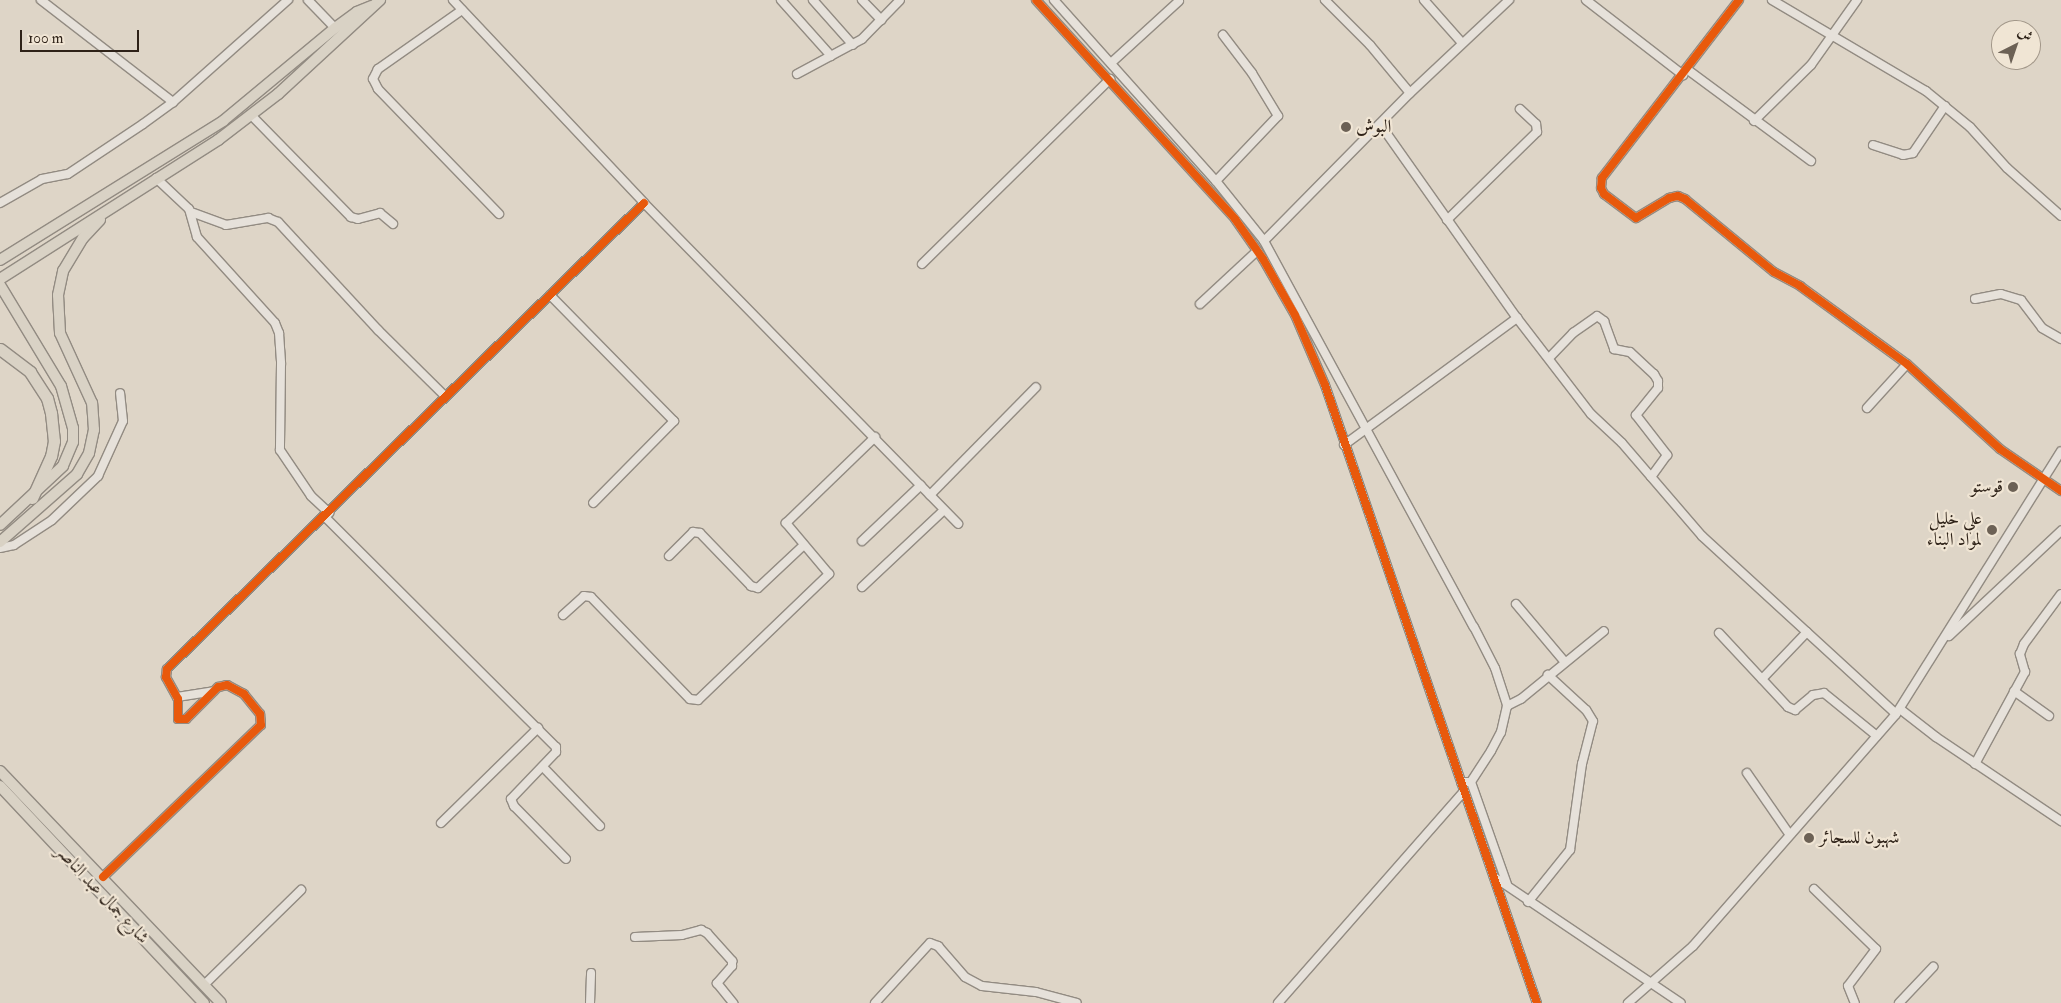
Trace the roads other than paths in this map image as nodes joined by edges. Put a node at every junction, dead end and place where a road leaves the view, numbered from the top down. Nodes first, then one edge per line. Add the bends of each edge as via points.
1 (41, 0) edge
2 (288, 0) edge
3 (308, 0) edge
4 (381, 0) edge
5 (453, 0) edge
6 (780, 0) edge
7 (813, 0) edge
8 (862, 0) edge
9 (900, 0) edge
10 (1036, 0) edge
11 (1054, 0) edge
12 (1325, 0) edge
13 (1424, 0) edge
14 (1509, 0) edge
15 (1586, 0) edge
16 (1740, 0) edge
17 (1772, 0) edge
18 (1857, 0) edge
19 (1179, 1) edge
20 (371, 7) junction
21 (462, 10) junction
22 (882, 20) junction
23 (335, 28) junction
24 (1223, 35) dead end
25 (1833, 38) junction
26 (1462, 43) junction
27 (853, 45) junction
28 (831, 56) junction
29 (1111, 63) junction
30 (1685, 72) junction
31 (797, 74) dead end
32 (1110, 79) junction
33 (1410, 94) junction
34 (173, 102) junction
35 (1945, 106) junction
36 (1520, 108) dead end
37 (251, 115) junction
38 (1754, 121) junction
39 (1380, 124) junction
40 (1873, 145) dead end
41 (1811, 162) dead end
42 (156, 178) junction
43 (1216, 181) junction
44 (0, 203) edge
45 (117, 203) junction
46 (644, 203) junction
47 (191, 212) junction
48 (499, 214) dead end
49 (2061, 216) edge
50 (1447, 220) junction
51 (393, 224) dead end
52 (1264, 241) junction
53 (1258, 251) junction
54 (0, 260) edge
55 (922, 264) dead end
56 (0, 279) edge
57 (0, 285) edge
58 (550, 295) junction
59 (1975, 299) dead end
60 (1200, 304) dead end
61 (1517, 318) junction
62 (2061, 339) edge
63 (0, 349) edge
64 (1326, 351) junction
65 (1314, 358) junction
66 (1549, 358) junction
67 (1907, 364) junction
68 (1036, 387) dead end
69 (120, 393) dead end
70 (446, 397) junction
71 (1867, 408) dead end
72 (1367, 429) junction
73 (875, 437) junction
74 (1344, 445) junction
75 (2061, 452) edge
76 (1651, 477) junction
77 (2046, 480) junction
78 (922, 485) junction
79 (2061, 492) edge
80 (930, 495) junction
81 (32, 498) junction
82 (593, 503) dead end
83 (944, 510) junction
84 (327, 515) junction
85 (958, 524) dead end
86 (0, 525) edge
87 (2061, 531) edge
88 (862, 540) dead end
89 (0, 542) edge
90 (804, 546) junction
91 (0, 548) edge
92 (669, 556) dead end
93 (862, 587) dead end
94 (2061, 594) edge
95 (1516, 604) dead end
96 (563, 615) dead end
97 (1604, 631) dead end
98 (1807, 632) junction
99 (1719, 633) dead end
100 (1944, 640) junction
101 (1564, 661) junction
102 (1548, 675) junction
103 (1762, 679) junction
104 (214, 691) junction
105 (2014, 691) junction
106 (177, 697) junction
107 (1507, 706) junction
108 (1898, 712) junction
109 (2049, 716) dead end
110 (538, 728) junction
111 (1877, 736) junction
112 (1975, 764) junction
113 (543, 767) junction
114 (0, 771) edge
115 (1747, 773) dead end
116 (1461, 782) junction
117 (1471, 782) junction
118 (0, 786) edge
119 (1464, 791) junction
120 (2061, 821) edge
121 (441, 822) dead end
122 (600, 826) dead end
123 (1790, 835) junction
124 (566, 859) dead end
125 (104, 877) junction
126 (1494, 877) junction
127 (1507, 884) junction
128 (1814, 889) dead end
129 (301, 890) dead end
130 (1528, 902) junction
131 (635, 937) dead end
132 (1933, 967) dead end
133 (591, 974) dead end
134 (1651, 982) junction
135 (204, 985) junction
136 (204, 1003) edge
137 (221, 1003) edge
138 (590, 1003) edge
139 (734, 1003) edge
140 (875, 1003) edge
141 (1076, 1003) edge
142 (1278, 1003) edge
143 (1537, 1003) edge
144 (1628, 1003) edge
145 (1681, 1003) edge
146 (1855, 1003) edge
147 (1899, 1003) edge

1 - 34 street
2 - 34 street
3 - 23 street
4 - 20 main road
5 - 21 street
6 - 28 street
7 - 27 street
8 - 22 street
9 - 22 street
10 - 32 street
11 - 29 street
12 - 33 street via 1370,46
13 - 26 street
14 - 26 street
15 - 30 street
16 - 30 street
17 - 25 street
18 - 25 street
19 - 29 street
20 - 23 main road via 356,12
20 - 37 main road via 362,19
21 - 46 street
21 - 48 street via 378,69 373,79 378,89
22 - 27 street
23 - 54 main road via 223,121
24 - 43 street via 1252,73 1278,116
25 - 35 street
25 - 38 street via 1811,65
26 - 33 street
27 - 28 street
28 - 31 street
29 - 43 street
30 - 38 street
30 - 67 street via 1602,178 1604,194 1636,218 1678,196 1774,272 1800,286
32 - 53 street via 1204,181
32 - 55 street
33 - 39 street
34 - 44 street via 68,174 42,178
35 - 40 street via 1913,153 1903,155
35 - 49 street
36 - 50 street via 1536,124 1537,132
37 - 42 main road
37 - 51 street via 348,215 358,219 380,213
38 - 41 street
39 - 50 street
39 - 52 street
42 - 45 main road
42 - 47 street
43 - 52 street
45 - 56 main road
45 - 89 main road via 83,238 63,271 58,295 60,333 92,403 94,430 89,454 77,474
46 - 58 street
46 - 73 street
47 - 70 street via 226,225 268,218 278,222 378,330
47 - 84 street via 197,236 275,323 282,364 280,450
50 - 61 street
52 - 64 street
53 - 60 street
53 - 65 street via 1295,314
57 - 81 main road via 61,386 71,413 73,442 70,452 56,474
58 - 70 street
58 - 82 street via 674,421
59 - 62 street via 2001,294 2021,300 2042,328
61 - 66 street
61 - 72 street
63 - 81 highway via 30,372 47,398 51,413 54,441 51,456
64 - 65 street
64 - 72 street
65 - 74 street
66 - 76 street via 1591,414
66 - 76 street via 1573,333 1597,316 1604,321 1614,349 1630,352 1654,374 1658,388 1636,415 1667,455
67 - 71 street
67 - 77 street via 2000,450
68 - 80 street
69 - 91 street via 123,421 94,481 52,520 14,545
70 - 84 street
72 - 74 street
72 - 107 street via 1495,668
73 - 78 street
73 - 90 street via 788,520 786,526
74 - 116 street
75 - 77 street
76 - 98 street via 1702,536
77 - 79 street
77 - 100 street via 1961,608
78 - 80 street
78 - 88 street
80 - 83 street
81 - 86 main road
83 - 85 street
83 - 93 street
84 - 106 street via 167,669 166,677
84 - 110 street
87 - 100 street
90 - 92 street via 758,588 751,586 700,533 693,532
90 - 96 street via 829,574 698,700 690,698 591,597 584,596
94 - 105 street via 2021,650 2025,672
95 - 101 street
97 - 101 street
98 - 103 street
98 - 108 street
99 - 103 street
100 - 108 street
101 - 102 street
102 - 107 street via 1521,699
102 - 130 street via 1586,710 1593,721 1582,764 1570,850
103 - 111 street via 1792,709 1813,694 1828,695
104 - 106 street
104 - 106 street via 184,720 177,717
104 - 125 street via 226,685 240,690 260,714 260,728
105 - 109 street
105 - 112 street
107 - 117 street via 1501,732
108 - 111 street
108 - 112 street
110 - 113 street via 557,749
110 - 121 street
111 - 123 street
112 - 120 street
113 - 122 street
113 - 124 street via 512,796 511,803
114 - 125 main road, شارع جمال عبد الناصر
115 - 123 street
116 - 117 street
116 - 119 street
117 - 127 street
118 - 136 main road, شارع جمال عبد الناصر
119 - 126 street
119 - 142 street
123 - 134 street via 1694,946
125 - 135 main road, شارع جمال عبد الناصر
126 - 127 street
126 - 143 street
127 - 130 street
128 - 146 street via 1876,949 1848,986
129 - 135 street
130 - 134 street
131 - 139 street via 682,935 701,930 707,933 732,960 732,966 717,984
132 - 147 street
133 - 138 street
134 - 144 street
134 - 145 street
135 - 137 main road, شارع جمال عبد الناصر
140 - 141 street via 930,943 938,946 965,977 976,984 1036,992

